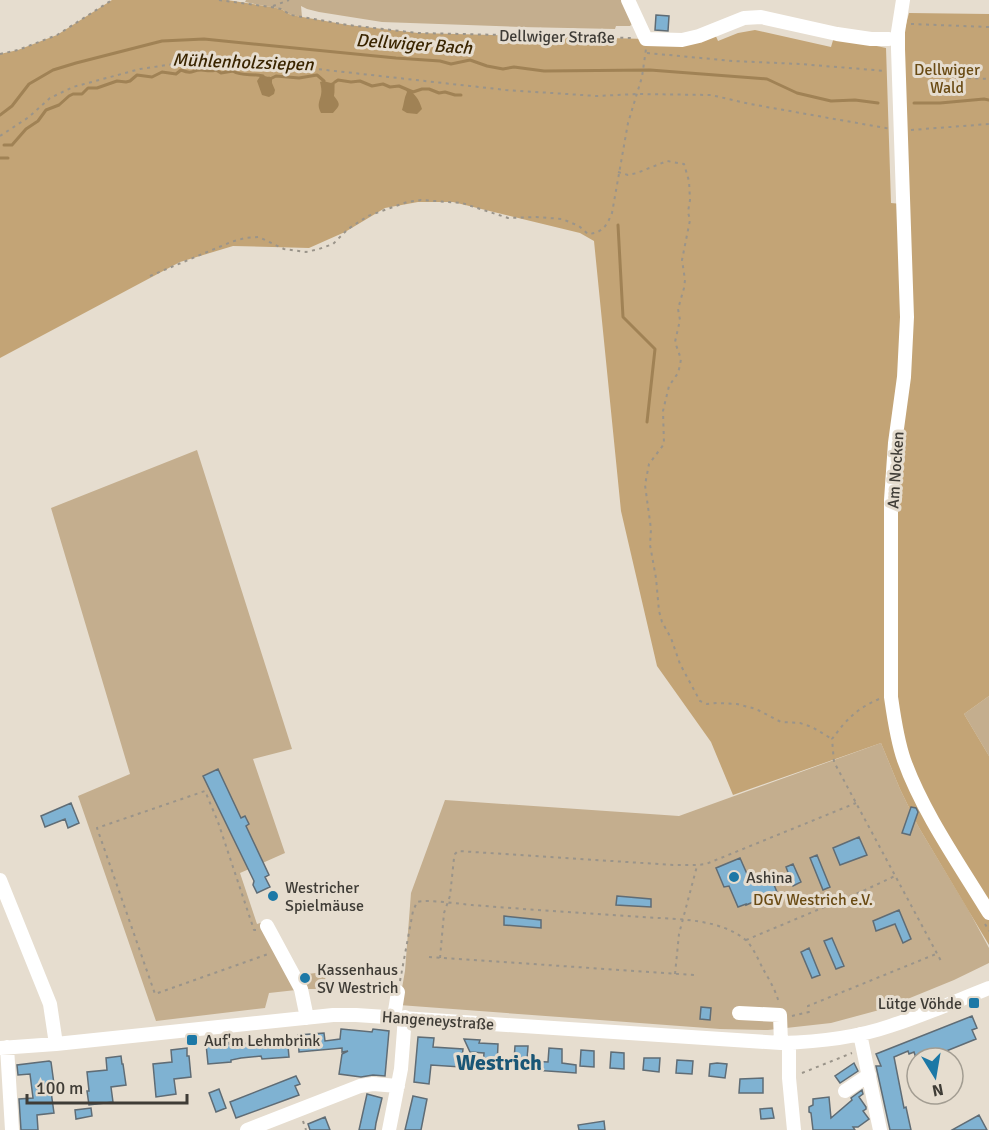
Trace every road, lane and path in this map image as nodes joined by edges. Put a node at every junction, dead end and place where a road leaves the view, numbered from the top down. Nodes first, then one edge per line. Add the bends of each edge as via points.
1 (112, 0) edge
2 (219, 0) edge
3 (288, 0) edge
4 (628, 0) edge
5 (902, 2) edge
6 (271, 7) junction
7 (989, 27) edge
8 (894, 36) junction
9 (646, 46) junction
10 (0, 54) edge
11 (646, 59) dead end
12 (898, 72) junction
13 (923, 75) dead end
14 (989, 79) edge
15 (637, 94) junction
16 (989, 124) edge
17 (900, 131) junction
18 (0, 136) edge
19 (618, 172) junction
20 (150, 276) dead end
21 (882, 698) dead end
22 (832, 739) junction
23 (856, 803) junction
24 (698, 865) junction
25 (895, 876) junction
26 (0, 880) edge
27 (448, 903) junction
28 (989, 913) edge
29 (682, 919) junction
30 (267, 926) joint
31 (746, 940) junction
32 (280, 950) junction
33 (936, 954) junction
34 (429, 957) dead end
35 (440, 957) junction
36 (941, 961) dead end
37 (675, 974) junction
38 (694, 975) dead end
39 (989, 988) edge
40 (398, 992) joint
41 (739, 1013) dead end
42 (399, 1017) junction
43 (780, 1017) junction
44 (307, 1018) junction
45 (862, 1041) junction
46 (785, 1043) junction
47 (56, 1044) junction
48 (4, 1048) edge
49 (798, 1074) dead end
50 (869, 1075) junction
51 (398, 1086) junction
52 (845, 1091) dead end
53 (12, 1130) edge
54 (247, 1130) edge
55 (389, 1130) edge
56 (794, 1130) edge
57 (880, 1130) edge

1 - 10 path via 57,35
2 - 6 path, Dellwiger Straße
3 - 6 path
4 - 9 street, Dellwiger Straße
5 - 8 street, Am Nocken
6 - 9 path, Dellwiger Straße via 291,15 418,33
7 - 8 path via 905,24
8 - 9 street via 871,39 761,17 744,18 699,36
8 - 12 street, Am Nocken
9 - 12 path via 733,62
11 - 15 path
12 - 17 street, Am Nocken
13 - 14 path
15 - 17 path via 711,95
15 - 18 path via 597,96 506,90 299,67 181,63 140,69 73,87 50,98
15 - 19 path
16 - 17 path
17 - 28 street, Am Nocken via 907,317 891,500 894,716 916,790
19 - 20 path via 612,213 603,230 596,234 588,234 562,219 508,218 462,203 421,200 368,216 333,244 319,249 284,249 259,237 246,238
19 - 22 path via 637,173 667,161 684,164 689,181 690,220 682,260 685,280 675,342 681,359 663,411 664,444 649,464 645,485 662,622 700,701 756,709 781,722 812,727
21 - 22 path via 864,705
22 - 23 path via 834,762
23 - 24 path
23 - 25 path
24 - 27 path via 458,850
24 - 29 path
25 - 31 path
25 - 33 path
26 - 47 street via 50,1004
27 - 29 path
27 - 35 path
27 - 40 path via 424,900 414,905
29 - 31 path via 728,930
29 - 37 path
30 - 32 street
30 - 32 path via 254,930 205,791 97,828 155,994
31 - 43 path via 769,979
32 - 44 street via 301,989
33 - 36 path
33 - 43 path via 808,1006 809,1012
34 - 35 path
35 - 37 path
37 - 38 path
39 - 45 street
40 - 42 street
41 - 43 street
42 - 44 street, Hangeneystraße
42 - 46 street, Hangeneystraße
42 - 51 street
43 - 46 street
44 - 47 street, Hangeneystraße
45 - 46 street
45 - 49 path
45 - 50 street
46 - 56 street
47 - 48 street, Hangeneystraße
48 - 53 street
50 - 52 street
50 - 57 street
51 - 54 street via 360,1086
51 - 55 street

